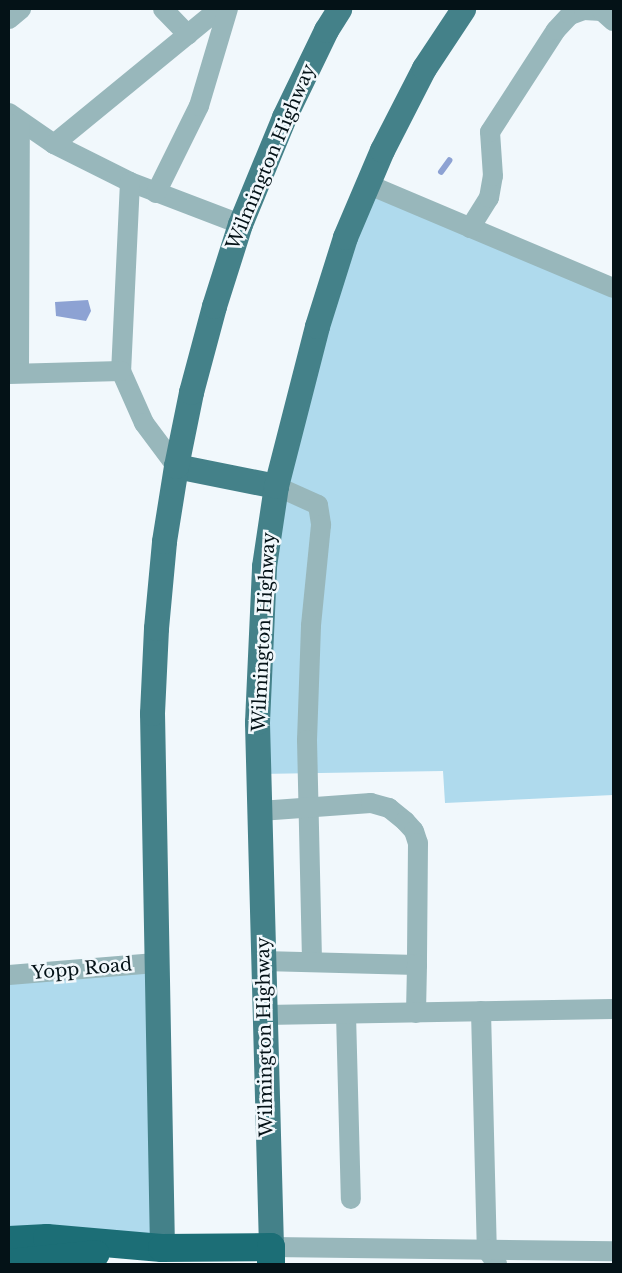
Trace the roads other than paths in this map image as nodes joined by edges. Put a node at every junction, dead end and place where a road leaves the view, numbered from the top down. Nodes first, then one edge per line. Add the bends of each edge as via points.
1 (21, 9) edge
2 (163, 9) edge
3 (219, 9) edge
4 (228, 9) edge
5 (340, 9) edge
6 (463, 9) edge
7 (9, 19) edge
8 (613, 21) edge
9 (188, 35) junction
10 (14, 118) edge
11 (54, 144) junction
12 (130, 182) junction
13 (368, 184) junction
14 (156, 193) junction
15 (240, 224) junction
16 (470, 228) junction
17 (613, 288) edge
18 (120, 371) junction
19 (14, 374) edge
20 (176, 466) junction
21 (276, 486) junction
22 (309, 809) junction
23 (260, 811) junction
24 (263, 961) junction
25 (312, 962) junction
26 (156, 963) junction
27 (417, 965) junction
28 (9, 975) edge
29 (613, 1009) edge
30 (481, 1011) junction
31 (416, 1012) junction
32 (346, 1014) junction
33 (265, 1015) junction
34 (351, 1199) dead end
35 (9, 1240) edge
36 (613, 1252) edge
37 (162, 1256) edge
38 (271, 1256) edge
39 (389, 1257) edge
40 (492, 1257) edge
41 (9, 1263) edge

1 - 7 street
2 - 9 street
3 - 9 street
4 - 14 street via 199,106
5 - 15 main road, Wilmington Highway via 326,30 284,117
6 - 13 main road, Wilmington Highway via 424,68
8 - 16 street via 602,11 584,10 570,16 556,30 490,132 493,176 489,198
9 - 11 street
10 - 11 street
10 - 19 street
11 - 12 street
12 - 14 street
12 - 18 street
13 - 16 street
13 - 21 main road, Wilmington Highway via 346,237 317,326
14 - 15 street
15 - 20 main road, Wilmington Highway via 214,306
16 - 17 street
18 - 19 street
18 - 20 street via 144,423
20 - 21 main road
20 - 26 main road, Wilmington Highway via 164,542 152,713
21 - 22 street via 318,505 321,525 307,740
21 - 23 main road, Wilmington Highway via 264,566 257,722
22 - 23 street
22 - 25 street
22 - 27 street via 371,803 389,808 414,831 418,843
23 - 24 main road, Wilmington Highway
24 - 25 street
24 - 33 main road, Wilmington Highway
25 - 27 street
26 - 28 street, Yopp Road
26 - 37 main road, Wilmington Highway
27 - 31 street
29 - 30 street
30 - 31 street
30 - 40 street
31 - 32 street
32 - 33 street
32 - 34 street
33 - 38 main road, Wilmington Highway
35 - 37 highway via 47,1238
36 - 40 street
37 - 38 highway
37 - 41 highway
38 - 39 street
39 - 40 street

